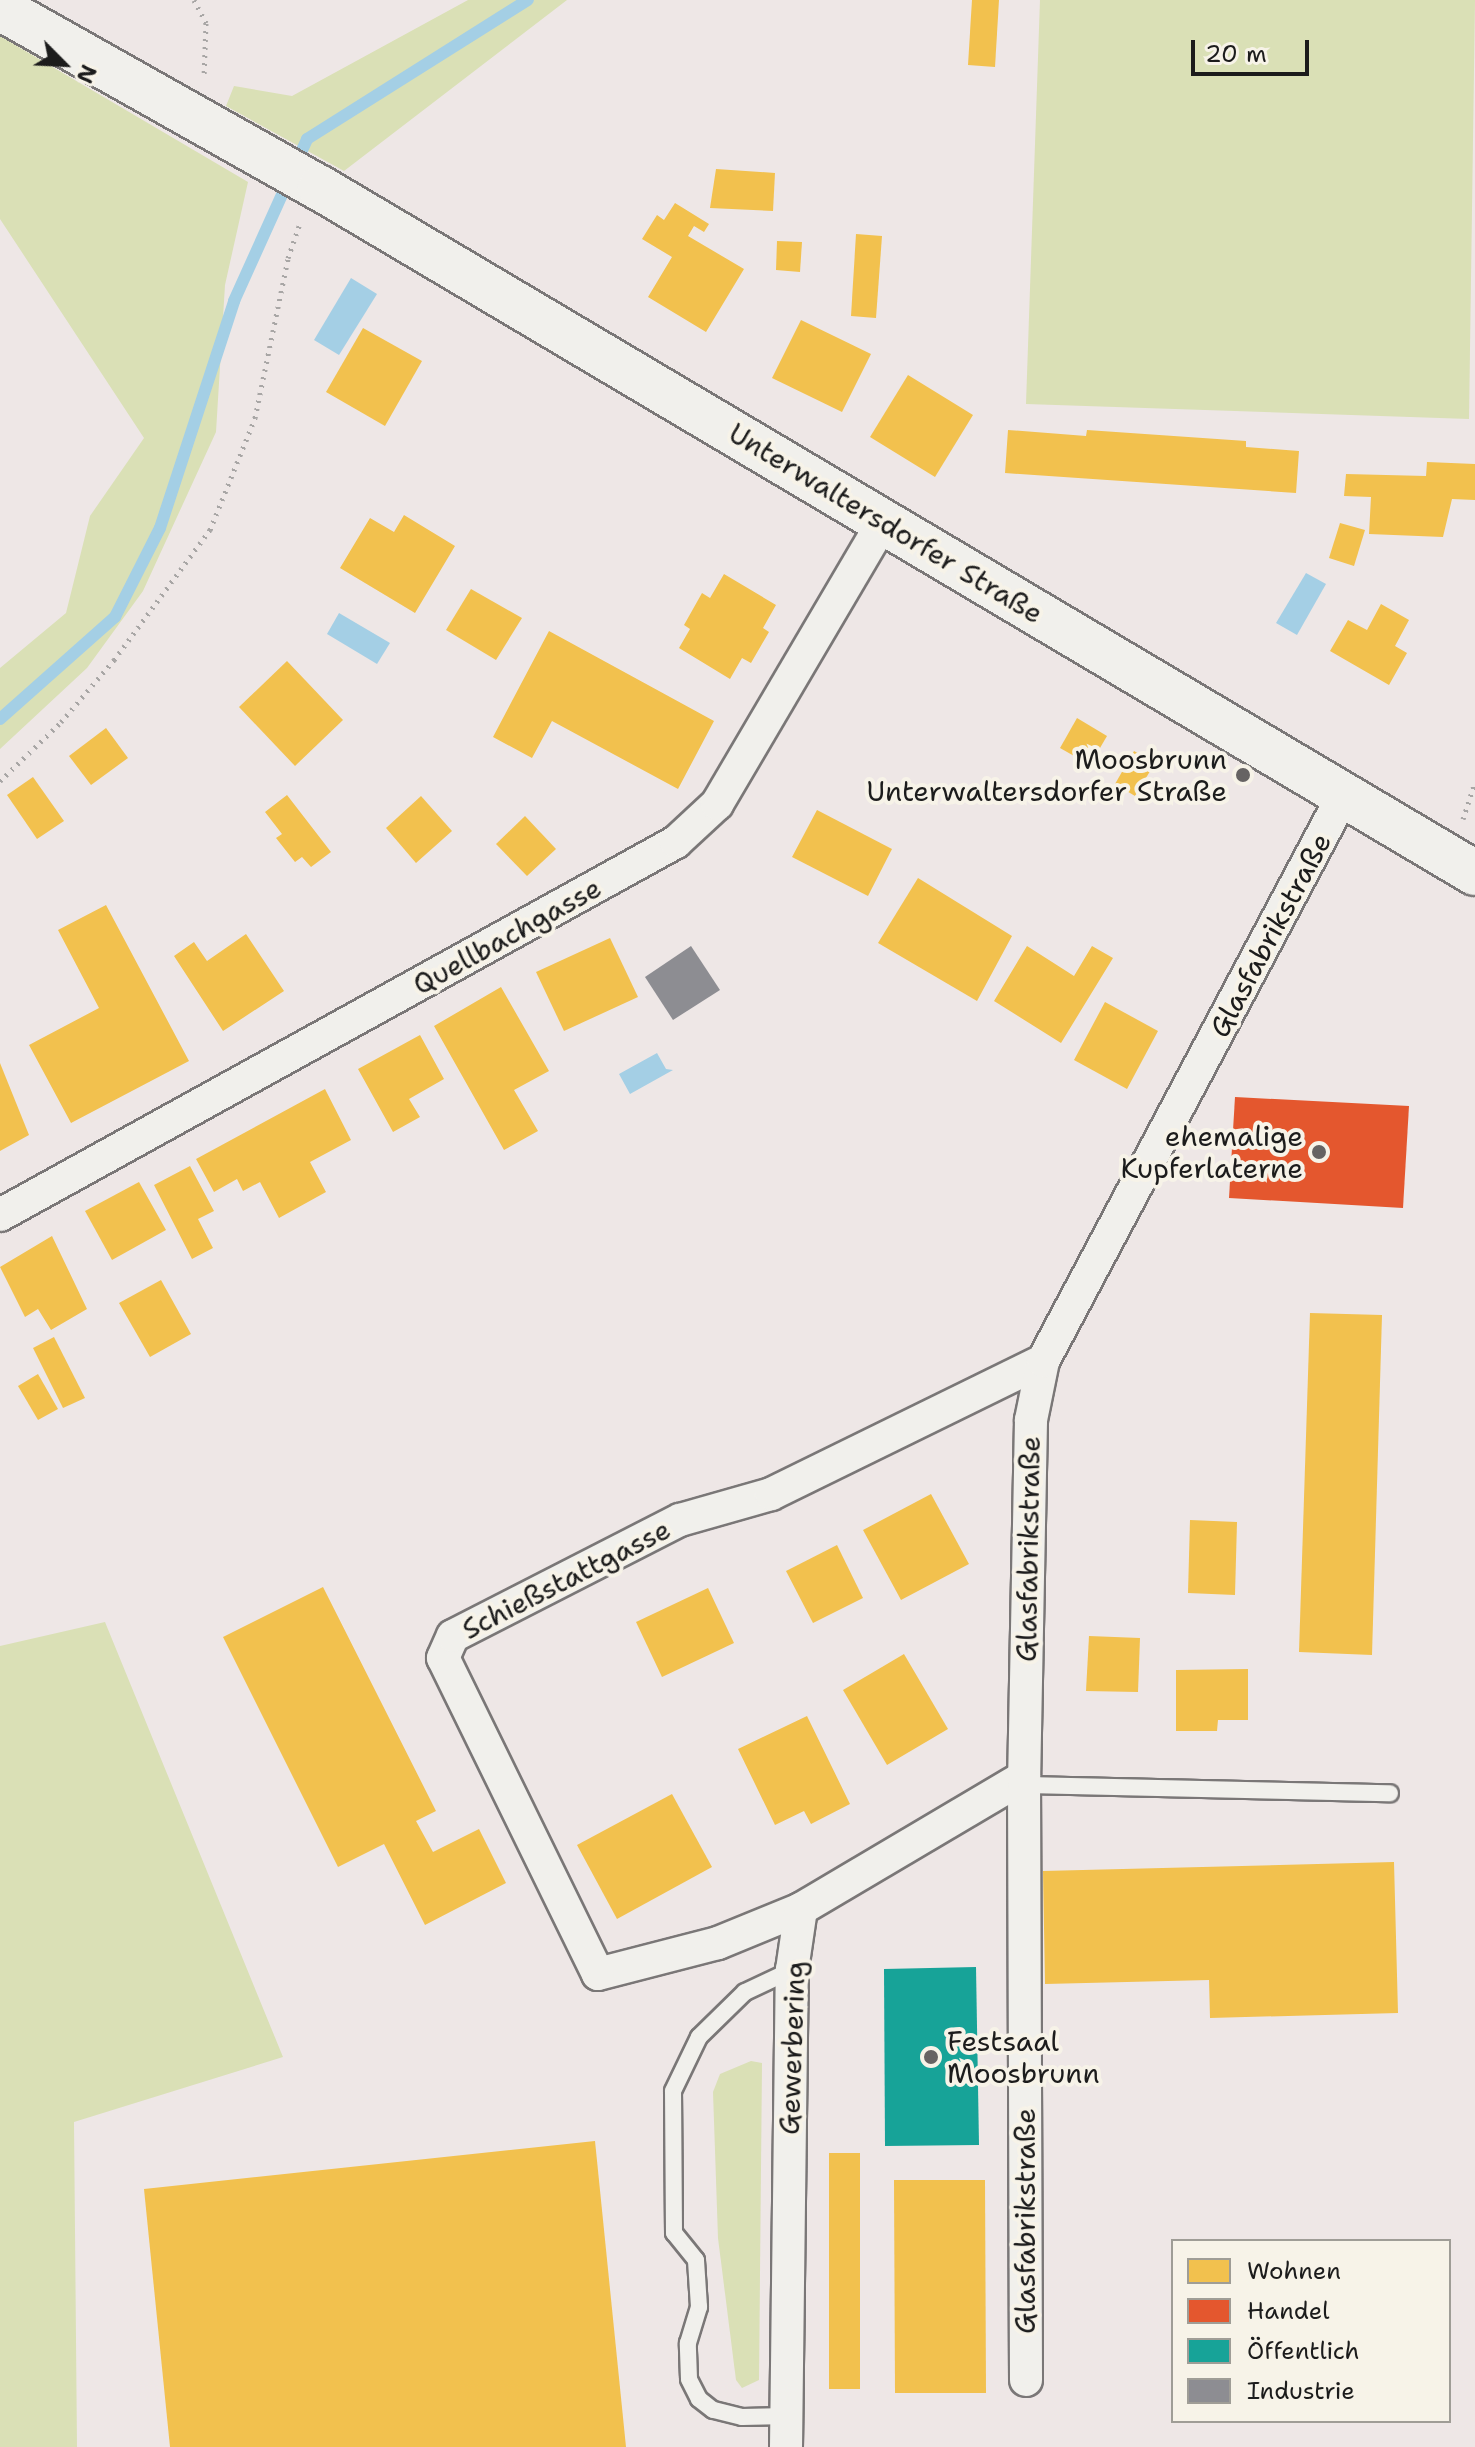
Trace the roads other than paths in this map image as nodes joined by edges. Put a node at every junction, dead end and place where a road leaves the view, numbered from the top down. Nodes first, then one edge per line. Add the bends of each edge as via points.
1 (0, 8) edge
2 (884, 521) junction
3 (1344, 794) junction
4 (1475, 873) edge
5 (0, 1215) edge
6 (1043, 1361) junction
7 (1024, 1781) junction
8 (1390, 1793) dead end
9 (801, 1909) junction
10 (792, 1970) junction
11 (1026, 2380) dead end
12 (786, 2431) edge

1 - 2 main road, Unterwaltersdorfer Straße via 308,181
2 - 3 main road, Unterwaltersdorfer Straße
2 - 5 street, Quellbachgasse via 717,804 676,842
3 - 4 main road, Unterwaltersdorfer Straße
3 - 6 street, Glasfabrikstraße
6 - 7 street, Glasfabrikstraße via 1031,1420
6 - 9 street, Schießstattgasse via 771,1494 680,1520 453,1636 443,1658 598,1974 718,1943
7 - 8 lane
7 - 9 street
7 - 11 street, Glasfabrikstraße
9 - 10 street, Gewerbering
10 - 12 street, Gewerbering
10 - 12 lane via 745,1992 699,2037 673,2091 674,2233 696,2260 699,2307 688,2343 689,2379 699,2399 713,2410

